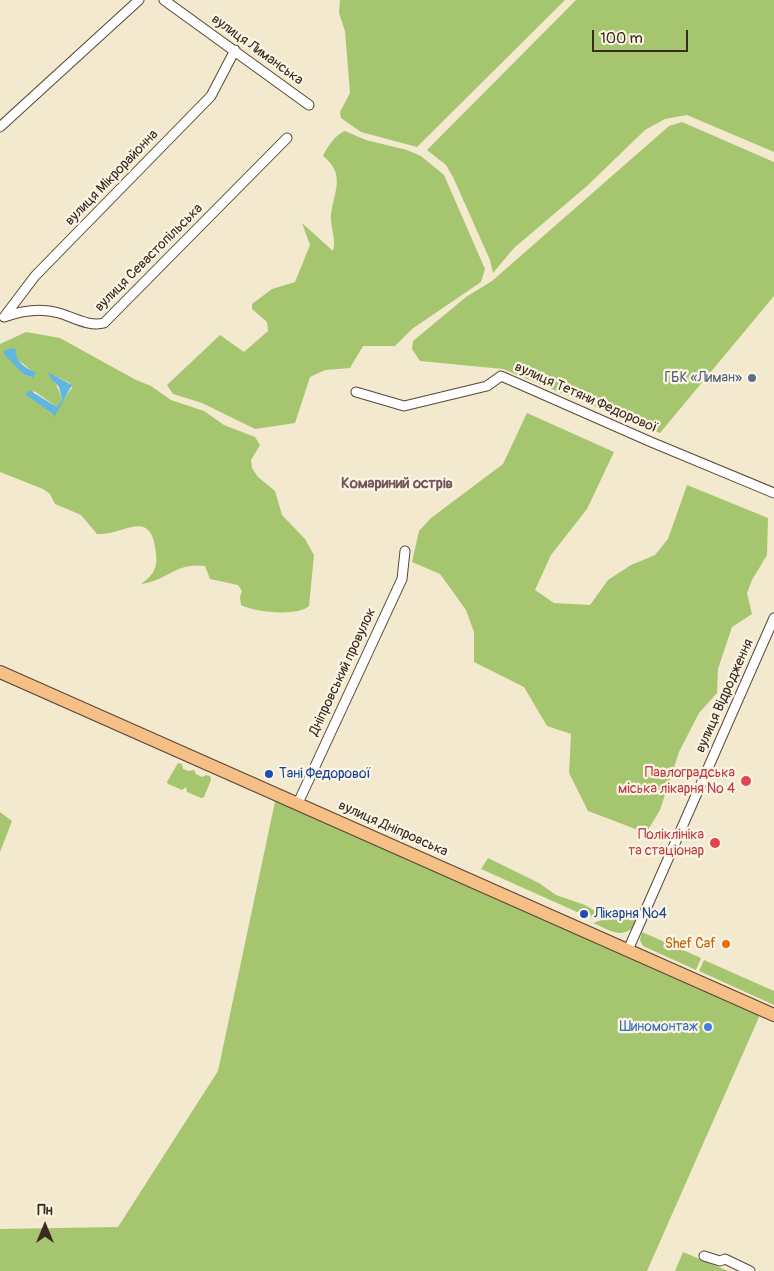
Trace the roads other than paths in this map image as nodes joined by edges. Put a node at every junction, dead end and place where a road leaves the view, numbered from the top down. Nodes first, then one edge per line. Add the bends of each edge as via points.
1 (139, 0) edge
2 (164, 0) edge
3 (235, 50) junction
4 (309, 105) dead end
5 (0, 127) edge
6 (287, 138) dead end
7 (2, 319) edge
8 (356, 392) dead end
9 (774, 493) edge
10 (405, 551) dead end
11 (774, 620) edge
12 (0, 672) edge
13 (298, 804) junction
14 (628, 950) junction
15 (774, 1015) edge
16 (704, 1256) dead end
17 (750, 1271) edge

1 - 5 street
2 - 3 street, вулиця Лиманська
3 - 4 street, вулиця Лиманська
3 - 7 street, вулиця Мікрорайонна via 211,96 35,276
6 - 7 street, вулиця Севастопільська via 104,324 93,325 42,310
8 - 9 street, вулиця Тетяни Федорової via 404,406 487,386 501,376
10 - 13 street, Дніпровський провулок via 402,579
11 - 14 street, вулиця Відродження
12 - 13 highway, вулиця Дніпровська
13 - 14 highway, вулиця Дніпровська
14 - 15 highway, вулиця Дніпровська
16 - 17 street via 725,1260

